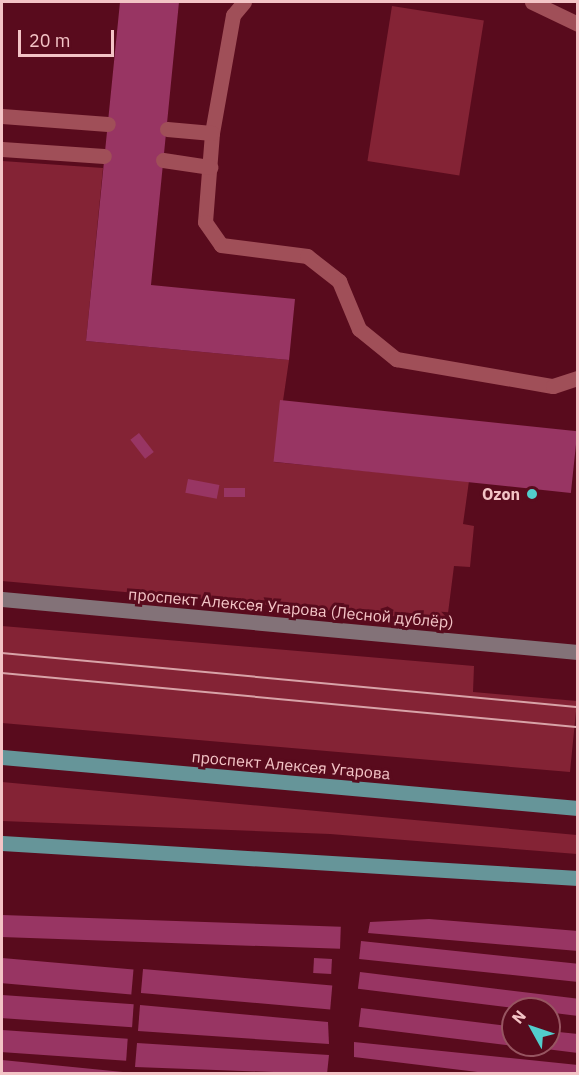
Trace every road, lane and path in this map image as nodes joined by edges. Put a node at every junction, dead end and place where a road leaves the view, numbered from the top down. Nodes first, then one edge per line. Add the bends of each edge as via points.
1 (244, 2) edge
2 (532, 2) edge
3 (578, 24) edge
4 (2, 116) edge
5 (108, 124) dead end
6 (167, 129) dead end
7 (212, 133) junction
8 (2, 149) edge
9 (104, 156) dead end
10 (163, 160) dead end
11 (210, 167) junction
12 (578, 378) edge
13 (2, 599) edge
14 (578, 652) edge
15 (2, 757) edge
16 (578, 808) edge
17 (2, 843) edge
18 (578, 878) edge

1 - 7 lane via 233,15
2 - 3 lane
4 - 5 lane
6 - 7 lane
7 - 11 lane
8 - 9 lane
10 - 11 lane
11 - 12 lane via 205,222 221,245 307,256 339,281 359,329 396,359 554,386
13 - 14 street, проспект Алексея Угарова (Лесной дублёр)
15 - 16 main road, проспект Алексея Угарова
17 - 18 main road

